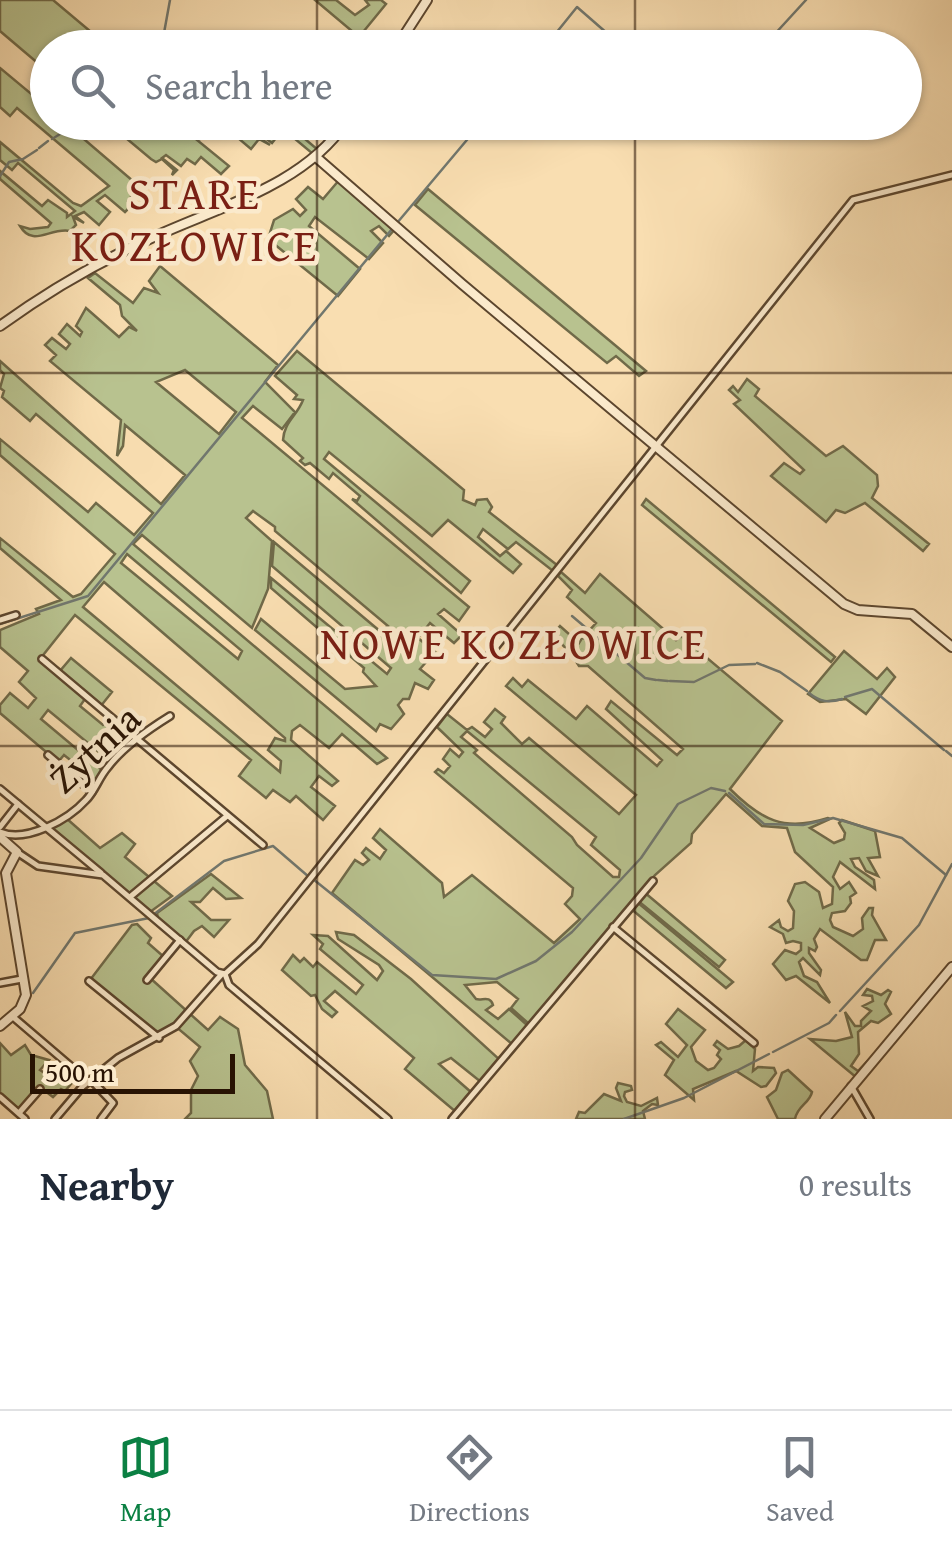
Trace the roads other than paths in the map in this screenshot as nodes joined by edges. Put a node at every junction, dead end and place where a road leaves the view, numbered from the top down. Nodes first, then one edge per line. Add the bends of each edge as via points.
1 (427, 0) edge
2 (408, 30) edge
3 (331, 140) edge
4 (316, 157) junction
5 (952, 175) edge
6 (0, 326) edge
7 (657, 447) junction
8 (16, 616) dead end
9 (0, 620) edge
10 (952, 647) edge
11 (42, 659) dead end
12 (170, 716) dead end
13 (138, 740) junction
14 (48, 755) dead end
15 (0, 789) edge
16 (92, 792) junction
17 (18, 804) junction
18 (228, 815) junction
19 (45, 827) junction
20 (0, 832) edge
21 (263, 845) dead end
22 (17, 852) junction
23 (103, 875) junction
24 (652, 881) dead end
25 (130, 897) junction
26 (11, 908) junction
27 (0, 910) edge
28 (613, 927) junction
29 (180, 940) junction
30 (952, 967) edge
31 (223, 974) junction
32 (23, 979) junction
33 (147, 980) dead end
34 (89, 981) dead end
35 (0, 983) edge
36 (12, 1016) junction
37 (0, 1026) edge
38 (159, 1038) junction
39 (754, 1043) dead end
40 (90, 1082) junction
41 (851, 1086) junction
42 (40, 1089) dead end
43 (0, 1097) edge
44 (19, 1114) junction
45 (25, 1119) edge
46 (55, 1119) edge
47 (101, 1119) edge
48 (388, 1119) edge
49 (452, 1119) edge
50 (825, 1119) edge
51 (870, 1119) edge

1 - 2 street
3 - 4 street
4 - 6 street via 139,243
4 - 7 street
5 - 7 street via 853,200
7 - 10 street via 844,604 912,614
7 - 31 street via 258,944
8 - 9 street
11 - 13 street
12 - 13 street, Żytnia
13 - 16 street, Żytnia
13 - 18 street
14 - 16 street
15 - 17 street
16 - 19 street, Żytnia
17 - 19 street
17 - 20 street
18 - 21 street
18 - 25 street
19 - 20 street, Żytnia via 16,836
19 - 23 street
20 - 22 street
22 - 23 street via 38,866
22 - 26 street via 6,873
23 - 25 street
24 - 28 street
25 - 29 street
26 - 27 street
26 - 32 street
28 - 39 street
28 - 49 street
29 - 31 street
29 - 33 street
30 - 41 street
31 - 38 street
31 - 48 street
32 - 35 street
32 - 36 street via 24,1003
34 - 38 street
36 - 37 street
36 - 40 street
38 - 40 street via 127,1051
40 - 46 street
40 - 47 street via 113,1104
41 - 50 street
41 - 51 street
42 - 44 street
43 - 44 street
44 - 45 street

